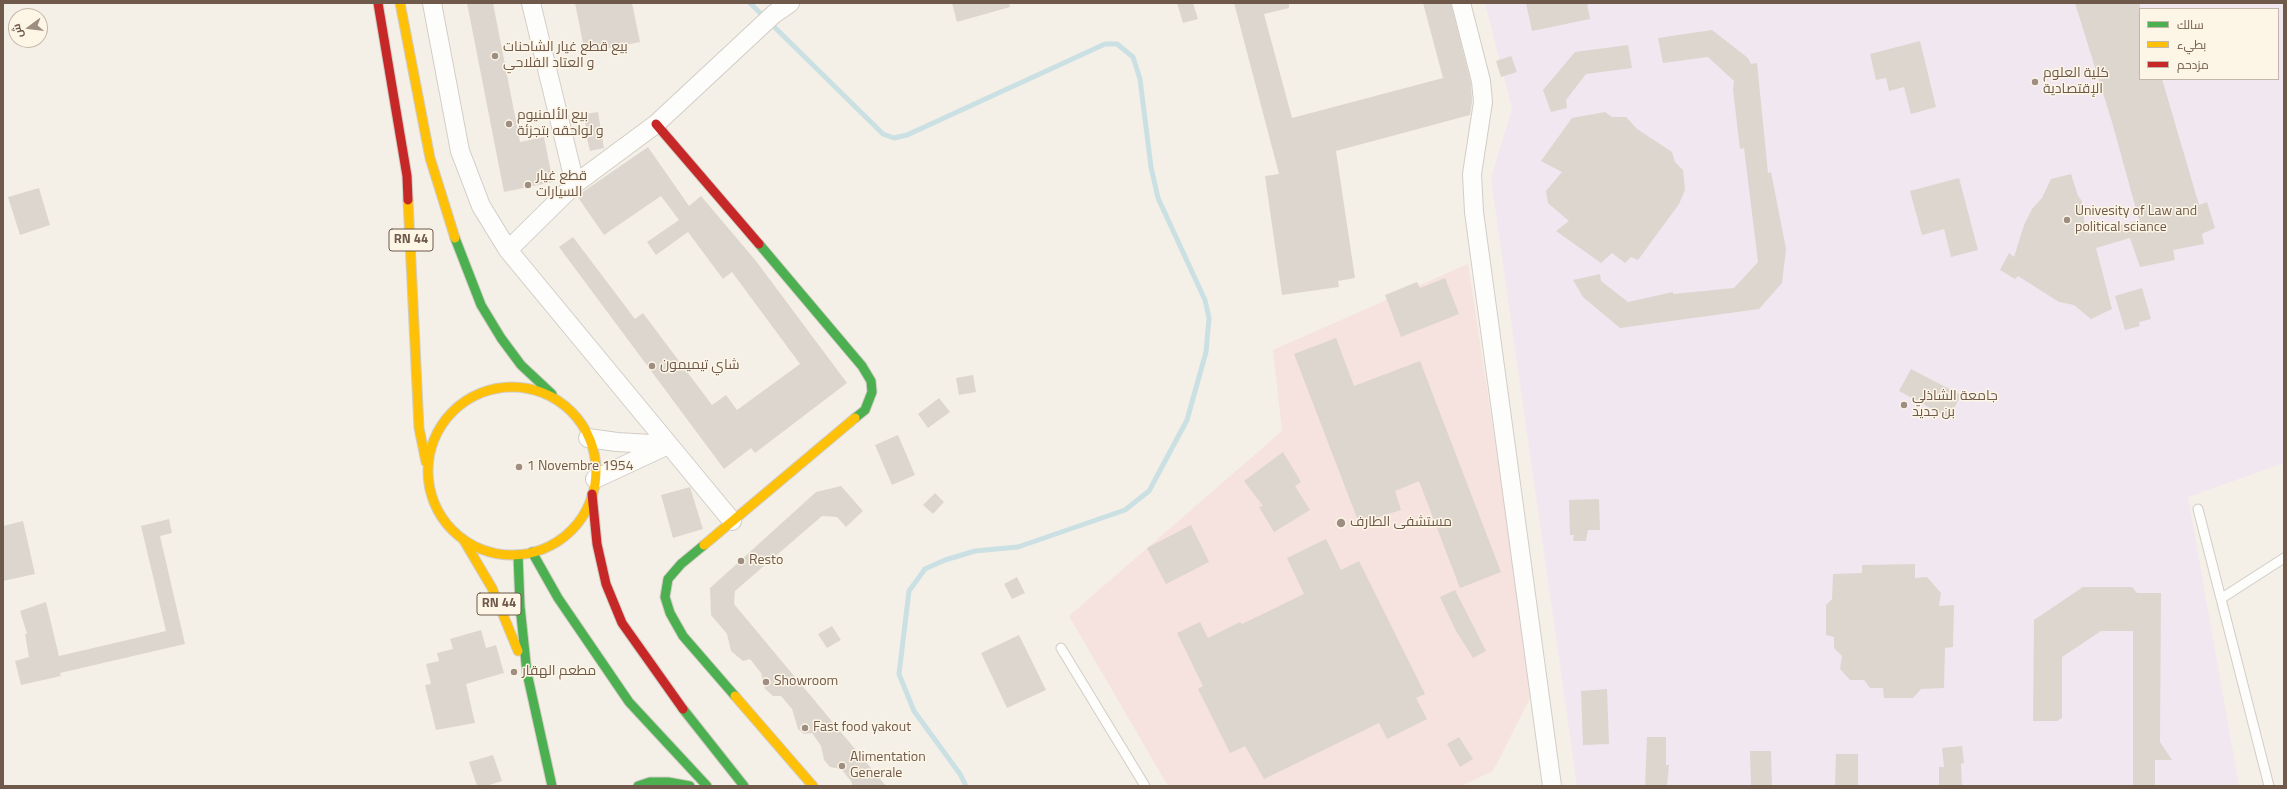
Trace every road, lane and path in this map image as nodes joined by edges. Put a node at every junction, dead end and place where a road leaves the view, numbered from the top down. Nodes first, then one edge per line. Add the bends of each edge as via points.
1 (378, 3) edge
2 (400, 3) edge
3 (432, 3) edge
4 (531, 3) edge
5 (790, 3) edge
6 (1461, 3) edge
7 (656, 124) junction
8 (575, 184) junction
9 (508, 250) junction
10 (563, 405) junction
11 (588, 438) junction
12 (668, 445) junction
13 (428, 478) junction
14 (594, 487) junction
15 (2198, 509) dead end
16 (732, 521) junction
17 (463, 539) junction
18 (532, 552) junction
19 (518, 554) junction
20 (2284, 558) edge
21 (2222, 598) junction
22 (1061, 648) dead end
23 (527, 673) junction
24 (552, 786) edge
25 (638, 786) edge
26 (690, 786) edge
27 (707, 786) edge
28 (744, 786) edge
29 (814, 786) edge
30 (1145, 786) edge
31 (1552, 786) edge
32 (2269, 786) edge

1 - 13 main road, RN 44 via 407,176 419,428
2 - 10 main road, RN 44 via 430,158 462,258 481,305 521,365
3 - 9 street via 460,150 481,206
4 - 8 street
5 - 7 street via 774,14
6 - 31 street via 1481,81 1483,102 1472,174 1474,212
7 - 8 street
7 - 16 main road via 862,366 871,381 872,392 865,410
8 - 9 street
9 - 12 street
10 - 11 main road via 574,415
10 - 13 main road via 537,391 508,387 493,389 466,401 449,416 437,434 431,448
11 - 12 street
11 - 14 main road via 593,450
12 - 14 street
12 - 16 street
13 - 17 main road via 439,512 451,529
14 - 18 main road via 587,507 570,531 546,548
14 - 28 main road via 597,544 606,584 622,623 701,734
15 - 21 lane
16 - 29 main road via 681,564 668,579 665,597 683,636
17 - 19 main road via 489,552
17 - 23 main road, RN 44 via 492,588
18 - 19 main road
18 - 27 main road via 558,598 629,702
19 - 23 main road, RN 44
20 - 21 lane
21 - 32 lane
22 - 30 lane
23 - 24 main road, RN 44
25 - 26 main road via 650,782

